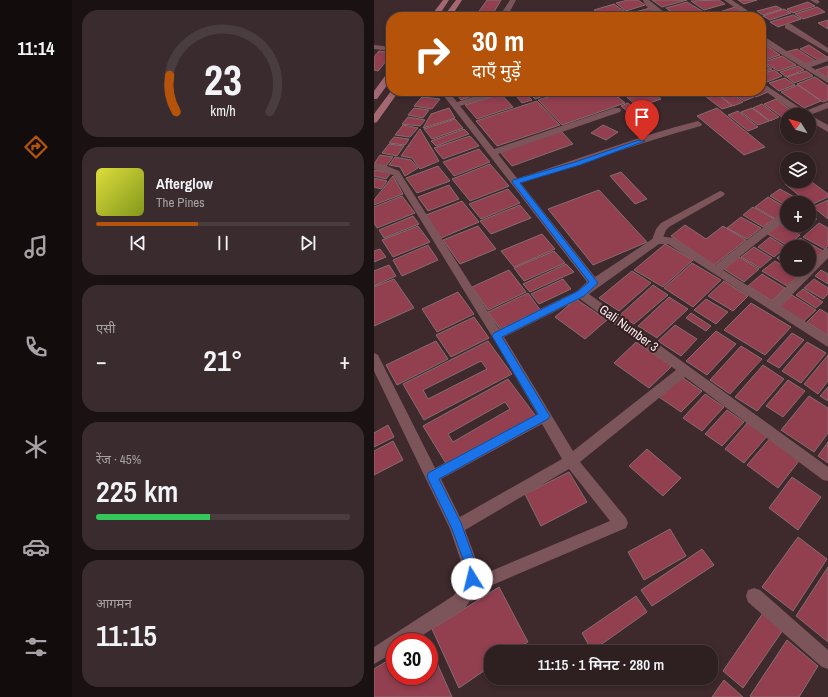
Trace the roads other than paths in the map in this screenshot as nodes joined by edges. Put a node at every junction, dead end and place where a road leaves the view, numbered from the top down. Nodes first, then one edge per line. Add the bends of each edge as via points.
1 (446, 0) edge
2 (459, 0) edge
3 (513, 0) edge
4 (646, 0) edge
5 (727, 0) edge
6 (438, 12) edge
7 (451, 12) edge
8 (506, 12) edge
9 (659, 12) edge
10 (745, 12) edge
11 (788, 26) dead end
12 (766, 42) edge
13 (374, 47) edge
14 (386, 48) edge
15 (828, 51) edge
16 (828, 58) edge
17 (805, 66) junction
18 (386, 81) edge
19 (828, 81) edge
20 (766, 88) edge
21 (391, 96) edge
22 (448, 96) edge
23 (484, 96) edge
24 (374, 97) edge
25 (454, 105) junction
26 (828, 105) edge
27 (795, 108) edge
28 (617, 110) dead end
29 (816, 111) edge
30 (374, 120) edge
31 (816, 122) edge
32 (698, 124) dead end
33 (828, 129) edge
34 (493, 152) junction
35 (374, 166) edge
36 (515, 182) junction
37 (720, 194) dead end
38 (780, 220) edge
39 (657, 240) junction
40 (828, 252) edge
41 (716, 270) junction
42 (594, 283) junction
43 (581, 294) junction
44 (773, 306) junction
45 (497, 336) junction
46 (828, 342) edge
47 (374, 358) edge
48 (685, 370) junction
49 (545, 416) junction
50 (571, 461) junction
51 (828, 475) edge
52 (432, 477) junction
53 (457, 527) junction
54 (471, 587) junction
55 (754, 596) dead end
56 (410, 633) edge
57 (386, 648) edge
58 (374, 656) edge
59 (828, 661) edge

1 - 6 main road
2 - 7 main road
3 - 8 street
4 - 9 street via 646,3
5 - 10 street
11 - 15 street
12 - 17 street
13 - 14 street
16 - 17 street
17 - 19 street
18 - 24 main road
20 - 27 street
21 - 30 main road
22 - 25 street
23 - 25 street
25 - 34 street
26 - 29 street
28 - 34 street
31 - 33 street
32 - 36 street
34 - 36 street
35 - 45 street via 396,173
36 - 42 street
37 - 39 street via 665,225
38 - 41 street
39 - 41 street via 670,241
39 - 42 street
40 - 44 street
41 - 44 street
42 - 43 street
43 - 45 street
43 - 48 street, Gali Number 3
44 - 46 street
45 - 49 street
47 - 52 street
48 - 50 street
48 - 51 street, Gali Number 3
49 - 50 street
49 - 52 street
50 - 53 street
50 - 54 street via 621,523
52 - 53 street
53 - 54 street via 472,570
54 - 56 street via 459,602
55 - 59 street
57 - 58 street

